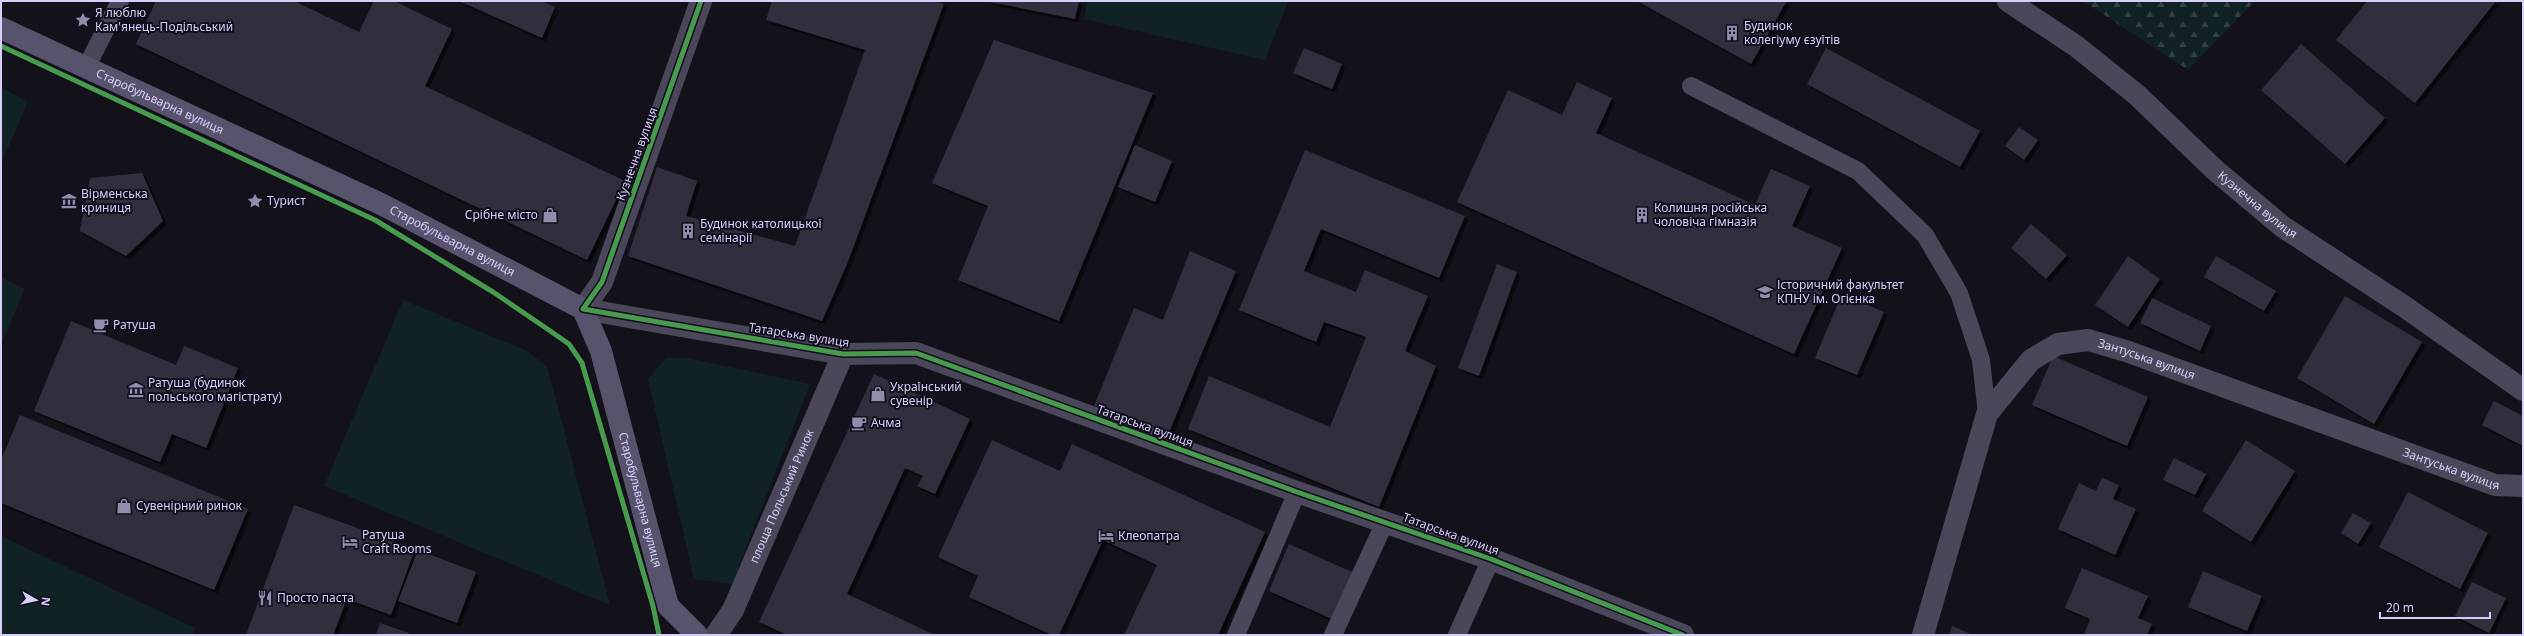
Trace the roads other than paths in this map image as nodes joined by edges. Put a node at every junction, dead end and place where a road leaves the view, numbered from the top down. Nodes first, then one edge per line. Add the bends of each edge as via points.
1 (120, 1) edge
2 (701, 1) edge
3 (2008, 1) edge
4 (1, 28) edge
5 (86, 68) junction
6 (1691, 86) dead end
7 (583, 309) junction
8 (843, 354) junction
9 (2523, 390) edge
10 (1987, 414) junction
11 (2523, 486) edge
12 (1297, 492) junction
13 (1385, 522) junction
14 (1491, 559) junction
15 (697, 635) edge
16 (716, 635) edge
17 (1236, 635) edge
18 (1333, 635) edge
19 (1457, 635) edge
20 (1683, 635) edge
21 (1923, 635) edge

1 - 5 lane
2 - 7 street, Кузнечна вулиця via 602,282
3 - 9 street, Кузнечна вулиця via 2076,46 2137,95 2214,170 2283,227 2405,307
4 - 5 main road, Старобульварна вулиця
5 - 7 main road, Старобульварна вулиця via 381,204
6 - 10 lane via 1858,171 1925,235 1960,293 1981,360
7 - 8 street, Татарська вулиця
7 - 15 main road, Старобульварна вулиця via 601,351 668,606
8 - 12 street, Татарська вулиця via 916,353
8 - 16 street, площа Польський Ринок via 732,610
10 - 11 street, Зантуська вулиця via 2031,360 2058,344 2088,340 2126,351 2495,485
10 - 21 street, Зантуська вулиця
12 - 13 street, Татарська вулиця
12 - 17 lane
13 - 14 street, Татарська вулиця
13 - 18 lane
14 - 19 lane
14 - 20 street, Татарська вулиця

